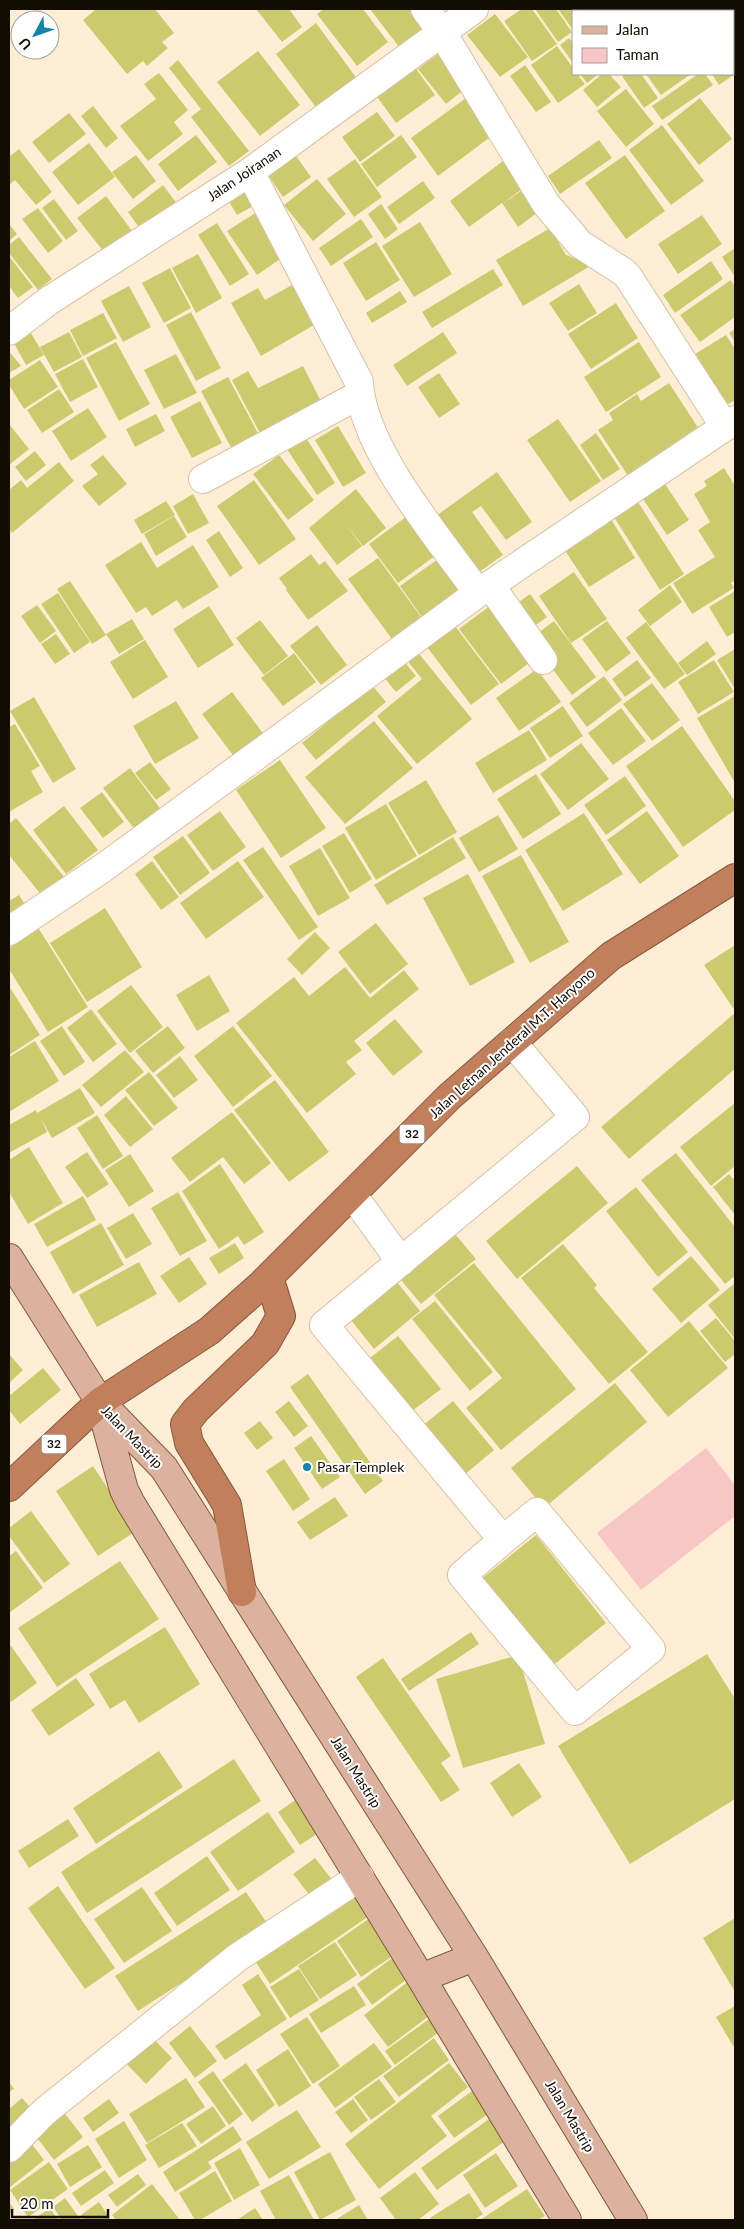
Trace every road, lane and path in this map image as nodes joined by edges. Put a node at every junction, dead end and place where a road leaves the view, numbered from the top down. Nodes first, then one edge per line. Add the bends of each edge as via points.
1 (426, 9) edge
2 (474, 9) edge
3 (442, 31) junction
4 (250, 172) junction
5 (9, 331) edge
6 (359, 395) junction
7 (730, 424) edge
8 (203, 479) dead end
9 (484, 589) junction
10 (543, 660) dead end
11 (735, 878) edge
12 (9, 931) edge
13 (512, 1042) junction
14 (352, 1194) junction
15 (9, 1258) edge
16 (401, 1262) junction
17 (269, 1277) junction
18 (100, 1402) junction
19 (9, 1487) edge
20 (503, 1540) junction
21 (242, 1592) junction
22 (360, 1877) junction
23 (474, 1957) junction
24 (421, 1978) junction
25 (9, 2148) edge
26 (567, 2220) edge
27 (633, 2220) edge

1 - 3 street
2 - 3 street, Jalan Joiranan
3 - 4 street, Jalan Joiranan
3 - 7 street via 546,204 580,244 625,273
4 - 5 street, Jalan Joiranan via 50,300
4 - 6 street via 359,382
6 - 8 street
6 - 9 street via 363,413 396,478
7 - 9 street
9 - 10 street
9 - 12 street via 103,868
11 - 13 highway, Jalan Letnan Jenderal M.T. Haryono / 32 via 611,956
13 - 14 highway, Jalan Letnan Jenderal M.T. Haryono / 32 via 449,1097
13 - 16 street via 575,1117
14 - 16 street
14 - 17 highway, Jalan Letnan Jenderal M.T. Haryono / 32
15 - 18 main road
16 - 20 street via 324,1325
17 - 18 highway, Jalan Letnan Jenderal M.T. Haryono / 32 via 209,1331
17 - 21 highway via 281,1316 265,1344 185,1424 189,1443 227,1505
18 - 19 highway, 32
18 - 21 main road, Jalan Mastrip via 164,1468
18 - 22 main road, Jalan Mastrip via 130,1502
20 - 20 street via 462,1575 575,1711 650,1649 537,1512
21 - 23 main road, Jalan Mastrip
22 - 24 main road, Jalan Mastrip
22 - 25 street via 238,1957 44,2112
23 - 24 main road
23 - 27 main road, Jalan Mastrip
24 - 26 main road, Jalan Mastrip

